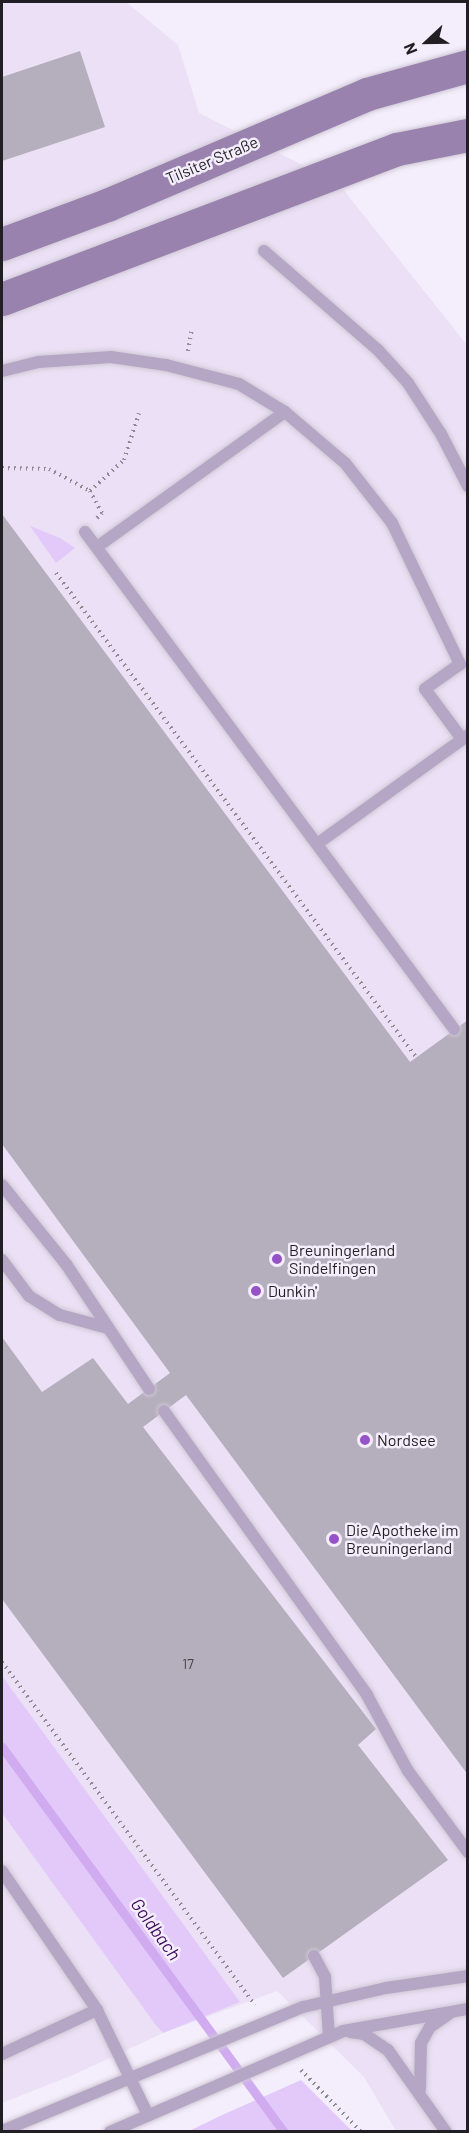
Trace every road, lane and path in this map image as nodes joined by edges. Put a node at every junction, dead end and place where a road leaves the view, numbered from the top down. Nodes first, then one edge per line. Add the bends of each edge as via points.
1 (468, 66) edge
2 (468, 135) edge
3 (2, 244) edge
4 (264, 251) dead end
5 (2, 299) edge
6 (2, 371) edge
7 (285, 412) junction
8 (139, 413) dead end
9 (2, 468) edge
10 (468, 486) edge
11 (90, 491) junction
12 (85, 532) joint
13 (97, 547) junction
14 (56, 573) dead end
15 (465, 738) edge
16 (317, 844) junction
17 (454, 1029) dead end
18 (416, 1057) dead end
19 (2, 1185) edge
20 (2, 1260) edge
21 (108, 1328) junction
22 (149, 1389) dead end
23 (164, 1412) dead end
24 (2, 1662) edge
25 (468, 1852) edge
26 (2, 1871) edge
27 (314, 1956) dead end
28 (468, 1976) edge
29 (327, 2001) junction
30 (468, 2009) edge
31 (97, 2010) junction
32 (453, 2010) junction
33 (262, 2023) junction
34 (343, 2031) junction
35 (329, 2037) junction
36 (2, 2054) edge
37 (288, 2057) junction
38 (131, 2077) junction
39 (420, 2089) junction
40 (148, 2115) junction
41 (2, 2131) edge
42 (110, 2132) edge
43 (362, 2132) edge
44 (446, 2132) edge

1 - 3 main road, Tilsiter Straße via 358,97 107,205
2 - 5 main road via 406,147
4 - 10 lane via 378,350 408,383
6 - 7 lane via 39,362 111,357 166,365 239,384
7 - 13 lane
7 - 15 lane via 345,463 392,523 460,664 425,689
8 - 11 path via 124,460
9 - 11 path via 49,469
11 - 12 path via 102,513
12 - 13 lane
13 - 16 lane
14 - 18 path
15 - 16 lane
16 - 17 lane
19 - 21 lane via 66,1264
20 - 21 lane via 29,1296 60,1315
21 - 22 lane
23 - 25 lane via 367,1695 408,1771
24 - 33 path
26 - 31 lane
27 - 29 lane via 325,1977
28 - 29 lane
29 - 33 lane
29 - 35 lane
30 - 32 lane
31 - 36 lane
31 - 38 lane
32 - 34 lane
32 - 39 lane via 430,2027 421,2043
33 - 38 lane
34 - 35 lane
34 - 39 lane via 364,2034 388,2050
35 - 37 lane
37 - 40 lane
37 - 43 path
38 - 40 lane
38 - 41 lane
39 - 44 lane
40 - 42 lane

